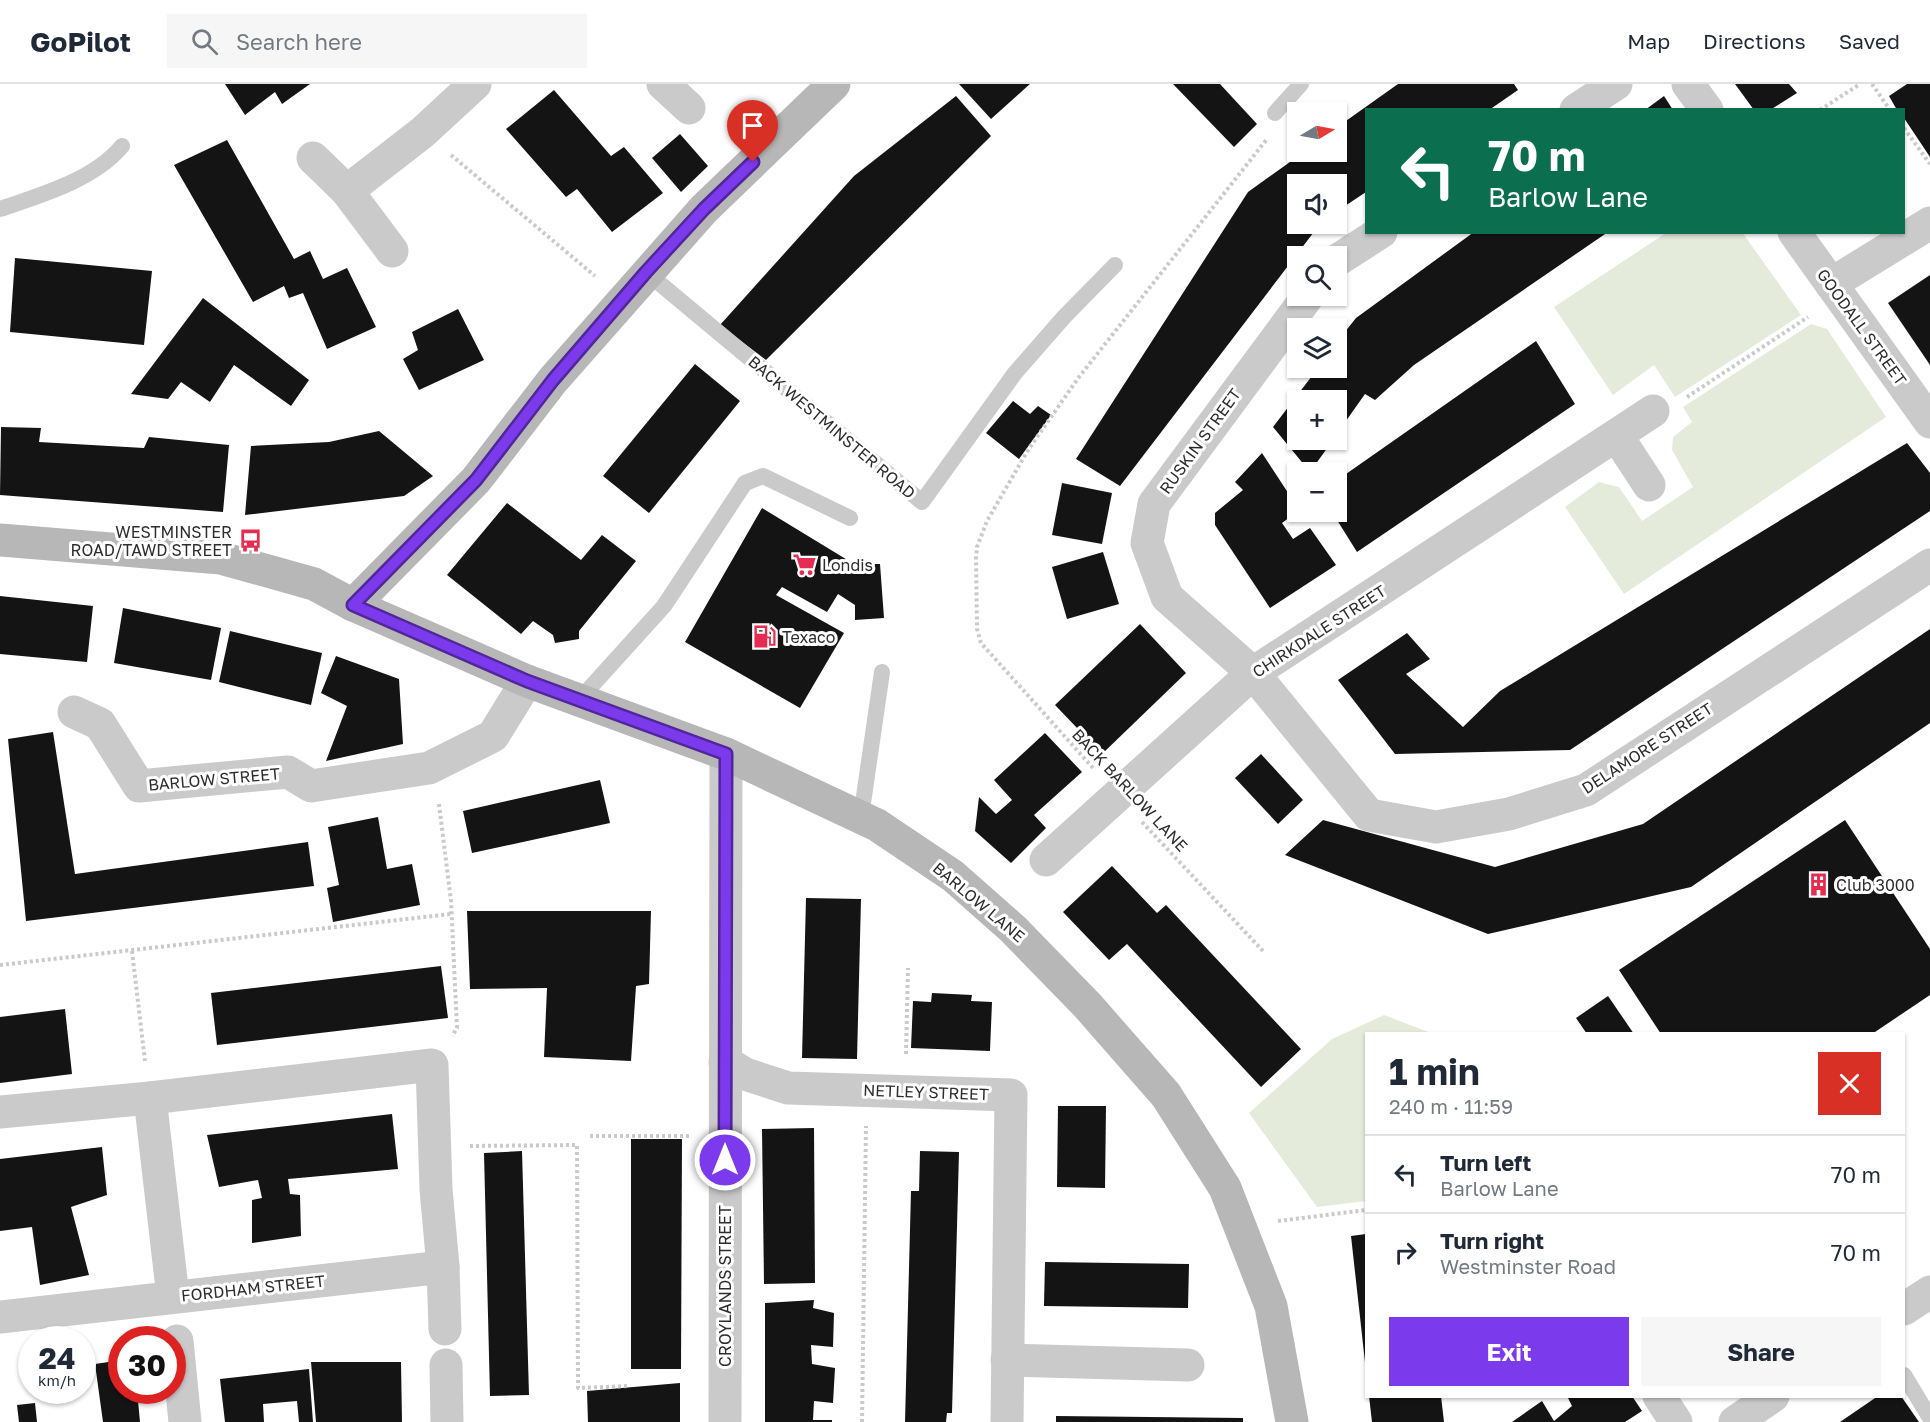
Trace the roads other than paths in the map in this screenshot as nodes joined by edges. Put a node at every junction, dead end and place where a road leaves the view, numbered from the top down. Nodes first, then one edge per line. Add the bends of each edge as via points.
1 (475, 84) edge
2 (663, 84) edge
3 (834, 84) edge
4 (1301, 84) edge
5 (1616, 84) edge
6 (1689, 84) edge
7 (689, 108) dead end
8 (1579, 108) edge
9 (1706, 108) edge
10 (1275, 113) road end
11 (122, 146) dead end
12 (313, 158) dead end
13 (347, 191) junction
14 (0, 208) edge
15 (1930, 223) edge
16 (1378, 234) edge
17 (1795, 234) edge
18 (392, 251) dead end
19 (1347, 254) edge
20 (1115, 265) dead end
21 (646, 272) junction
22 (1831, 284) junction
23 (1301, 306) edge
24 (1653, 411) road end
25 (1930, 422) edge
26 (1617, 436) junction
27 (1649, 485) dead end
28 (850, 518) dead end
29 (0, 540) edge
30 (1930, 565) edge
31 (353, 605) junction
32 (882, 672) dead end
33 (1253, 673) junction
34 (527, 681) junction
35 (579, 700) junction
36 (74, 712) dead end
37 (726, 754) junction
38 (861, 818) junction
39 (1046, 860) dead end
40 (725, 1062) junction
41 (150, 1098) junction
42 (0, 1112) edge
43 (443, 1267) junction
44 (1930, 1292) edge
45 (173, 1297) junction
46 (1905, 1308) edge
47 (0, 1317) edge
48 (445, 1329) dead end
49 (1007, 1360) junction
50 (446, 1365) dead end
51 (1188, 1365) dead end
52 (1905, 1377) edge
53 (1660, 1398) edge
54 (1770, 1398) edge
55 (183, 1404) edge
56 (1930, 1418) edge
57 (185, 1422) edge
58 (447, 1422) edge
59 (724, 1422) edge
60 (1006, 1422) edge
61 (1292, 1422) edge
62 (1676, 1422) edge
63 (1735, 1422) edge

1 - 13 street via 423,132
2 - 7 street
3 - 21 street via 704,209
4 - 10 lane
5 - 8 street
6 - 9 street
11 - 14 lane via 90,172 35,198
12 - 13 street
13 - 18 street
15 - 22 street
16 - 19 street
17 - 22 street, GOODALL STREET
20 - 21 lane, BACK WESTMINSTER ROAD via 1015,373 922,502
21 - 31 street via 553,380 476,480
22 - 25 street, GOODALL STREET
23 - 33 street, RUSKIN STREET via 1154,504 1147,543 1167,597
24 - 26 street, CHIRKDALE STREET
26 - 27 street
26 - 33 street, CHIRKDALE STREET
28 - 35 lane via 763,476 745,483 664,606
29 - 31 street, BARLOW LANE via 221,558 314,584
30 - 33 street, DELAMORE STREET via 1586,790 1509,814 1436,827 1369,815
31 - 34 street, BARLOW LANE
32 - 38 lane
33 - 39 street, CHIRKDALE STREET
34 - 35 street, BARLOW LANE
34 - 36 street, BARLOW STREET via 492,736 429,768 310,786 288,772 139,786 100,724
35 - 37 street, BARLOW LANE
37 - 38 street, BARLOW LANE
37 - 40 street, CROYLANDS STREET
38 - 61 street, BARLOW LANE via 953,876 1013,929 1088,1005 1166,1095 1225,1188 1271,1306
40 - 49 street, NETLEY STREET via 745,1074 788,1088 1011,1095
40 - 59 street, CROYLANDS STREET
41 - 42 street
41 - 43 street via 432,1065
41 - 45 street
43 - 45 street, FORDHAM STREET
43 - 48 street
44 - 46 street
45 - 47 street, FORDHAM STREET
49 - 51 street
49 - 60 street, NETLEY STREET
50 - 58 street
52 - 56 lane
53 - 62 street
54 - 63 street
55 - 57 street

